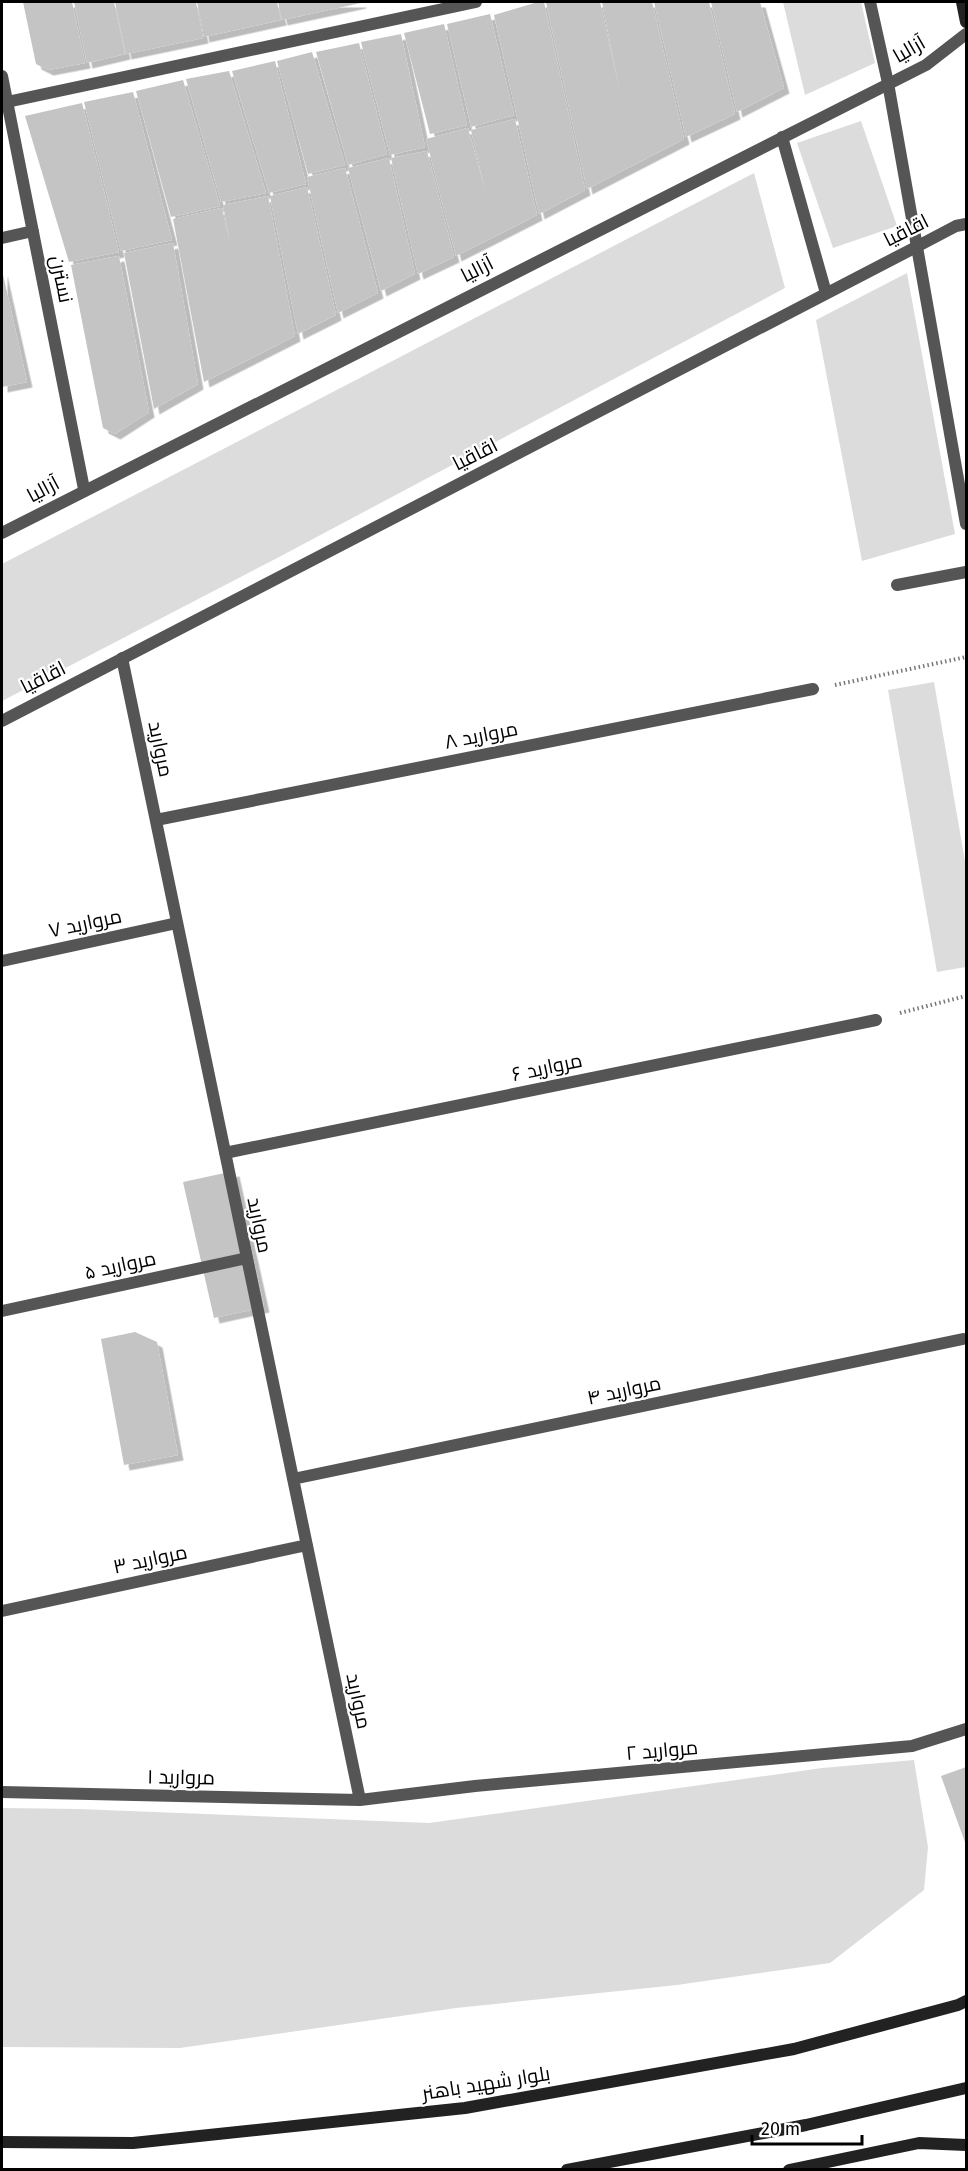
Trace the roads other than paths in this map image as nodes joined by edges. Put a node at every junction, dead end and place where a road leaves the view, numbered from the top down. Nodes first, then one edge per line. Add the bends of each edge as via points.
1 (476, 2) edge
2 (870, 2) edge
3 (963, 2) edge
4 (966, 22) edge
5 (966, 34) edge
6 (2, 76) edge
7 (888, 83) junction
8 (6, 102) junction
9 (782, 137) junction
10 (966, 224) edge
11 (33, 231) junction
12 (2, 238) edge
13 (918, 246) junction
14 (826, 293) junction
15 (84, 489) junction
16 (966, 524) edge
17 (2, 532) edge
18 (966, 572) edge
19 (897, 585) dead end
20 (122, 658) junction
21 (813, 689) road end
22 (2, 721) edge
23 (156, 820) junction
24 (177, 923) junction
25 (2, 961) edge
26 (876, 1020) road end
27 (225, 1153) junction
28 (247, 1258) junction
29 (2, 1311) edge
30 (963, 1339) dead end
31 (293, 1479) junction
32 (307, 1545) junction
33 (2, 1611) edge
34 (966, 1729) edge
35 (2, 1792) edge
36 (360, 1800) junction
37 (966, 2001) edge
38 (966, 2088) edge
39 (2, 2142) edge
40 (966, 2145) edge
41 (567, 2169) edge
42 (789, 2169) edge

1 - 8 street
2 - 7 street
3 - 4 main road
5 - 7 street, آزالیا via 926,65
6 - 8 street, نسترن
7 - 9 street, آزالیا
7 - 13 street
8 - 11 street, نسترن
9 - 14 street
9 - 15 street, آزالیا
10 - 13 street, اقاقیا
11 - 12 street
11 - 15 street, نسترن
13 - 14 street, اقاقیا
13 - 16 street
14 - 20 street, اقاقیا
15 - 17 street, آزالیا
18 - 19 street
20 - 22 street, اقاقیا
20 - 23 street, مروارید
21 - 23 street, مروارید ۸
23 - 24 street, مروارید
24 - 25 street, مروارید ۷
24 - 27 street, مروارید
26 - 27 street, مروارید ۶
27 - 28 street, مروارید
28 - 29 street, مروارید ۵
28 - 31 street, مروارید
30 - 31 street, مروارید ۴
31 - 32 street, مروارید
32 - 33 street, مروارید ۳
32 - 36 street, مروارید
34 - 36 street, مروارید ۲ via 912,1746
35 - 36 street, مروارید ۱
37 - 39 main road, بلوار شهید باهنر via 794,2049 465,2108 133,2143
38 - 41 main road via 806,2125
40 - 42 main road via 918,2143

